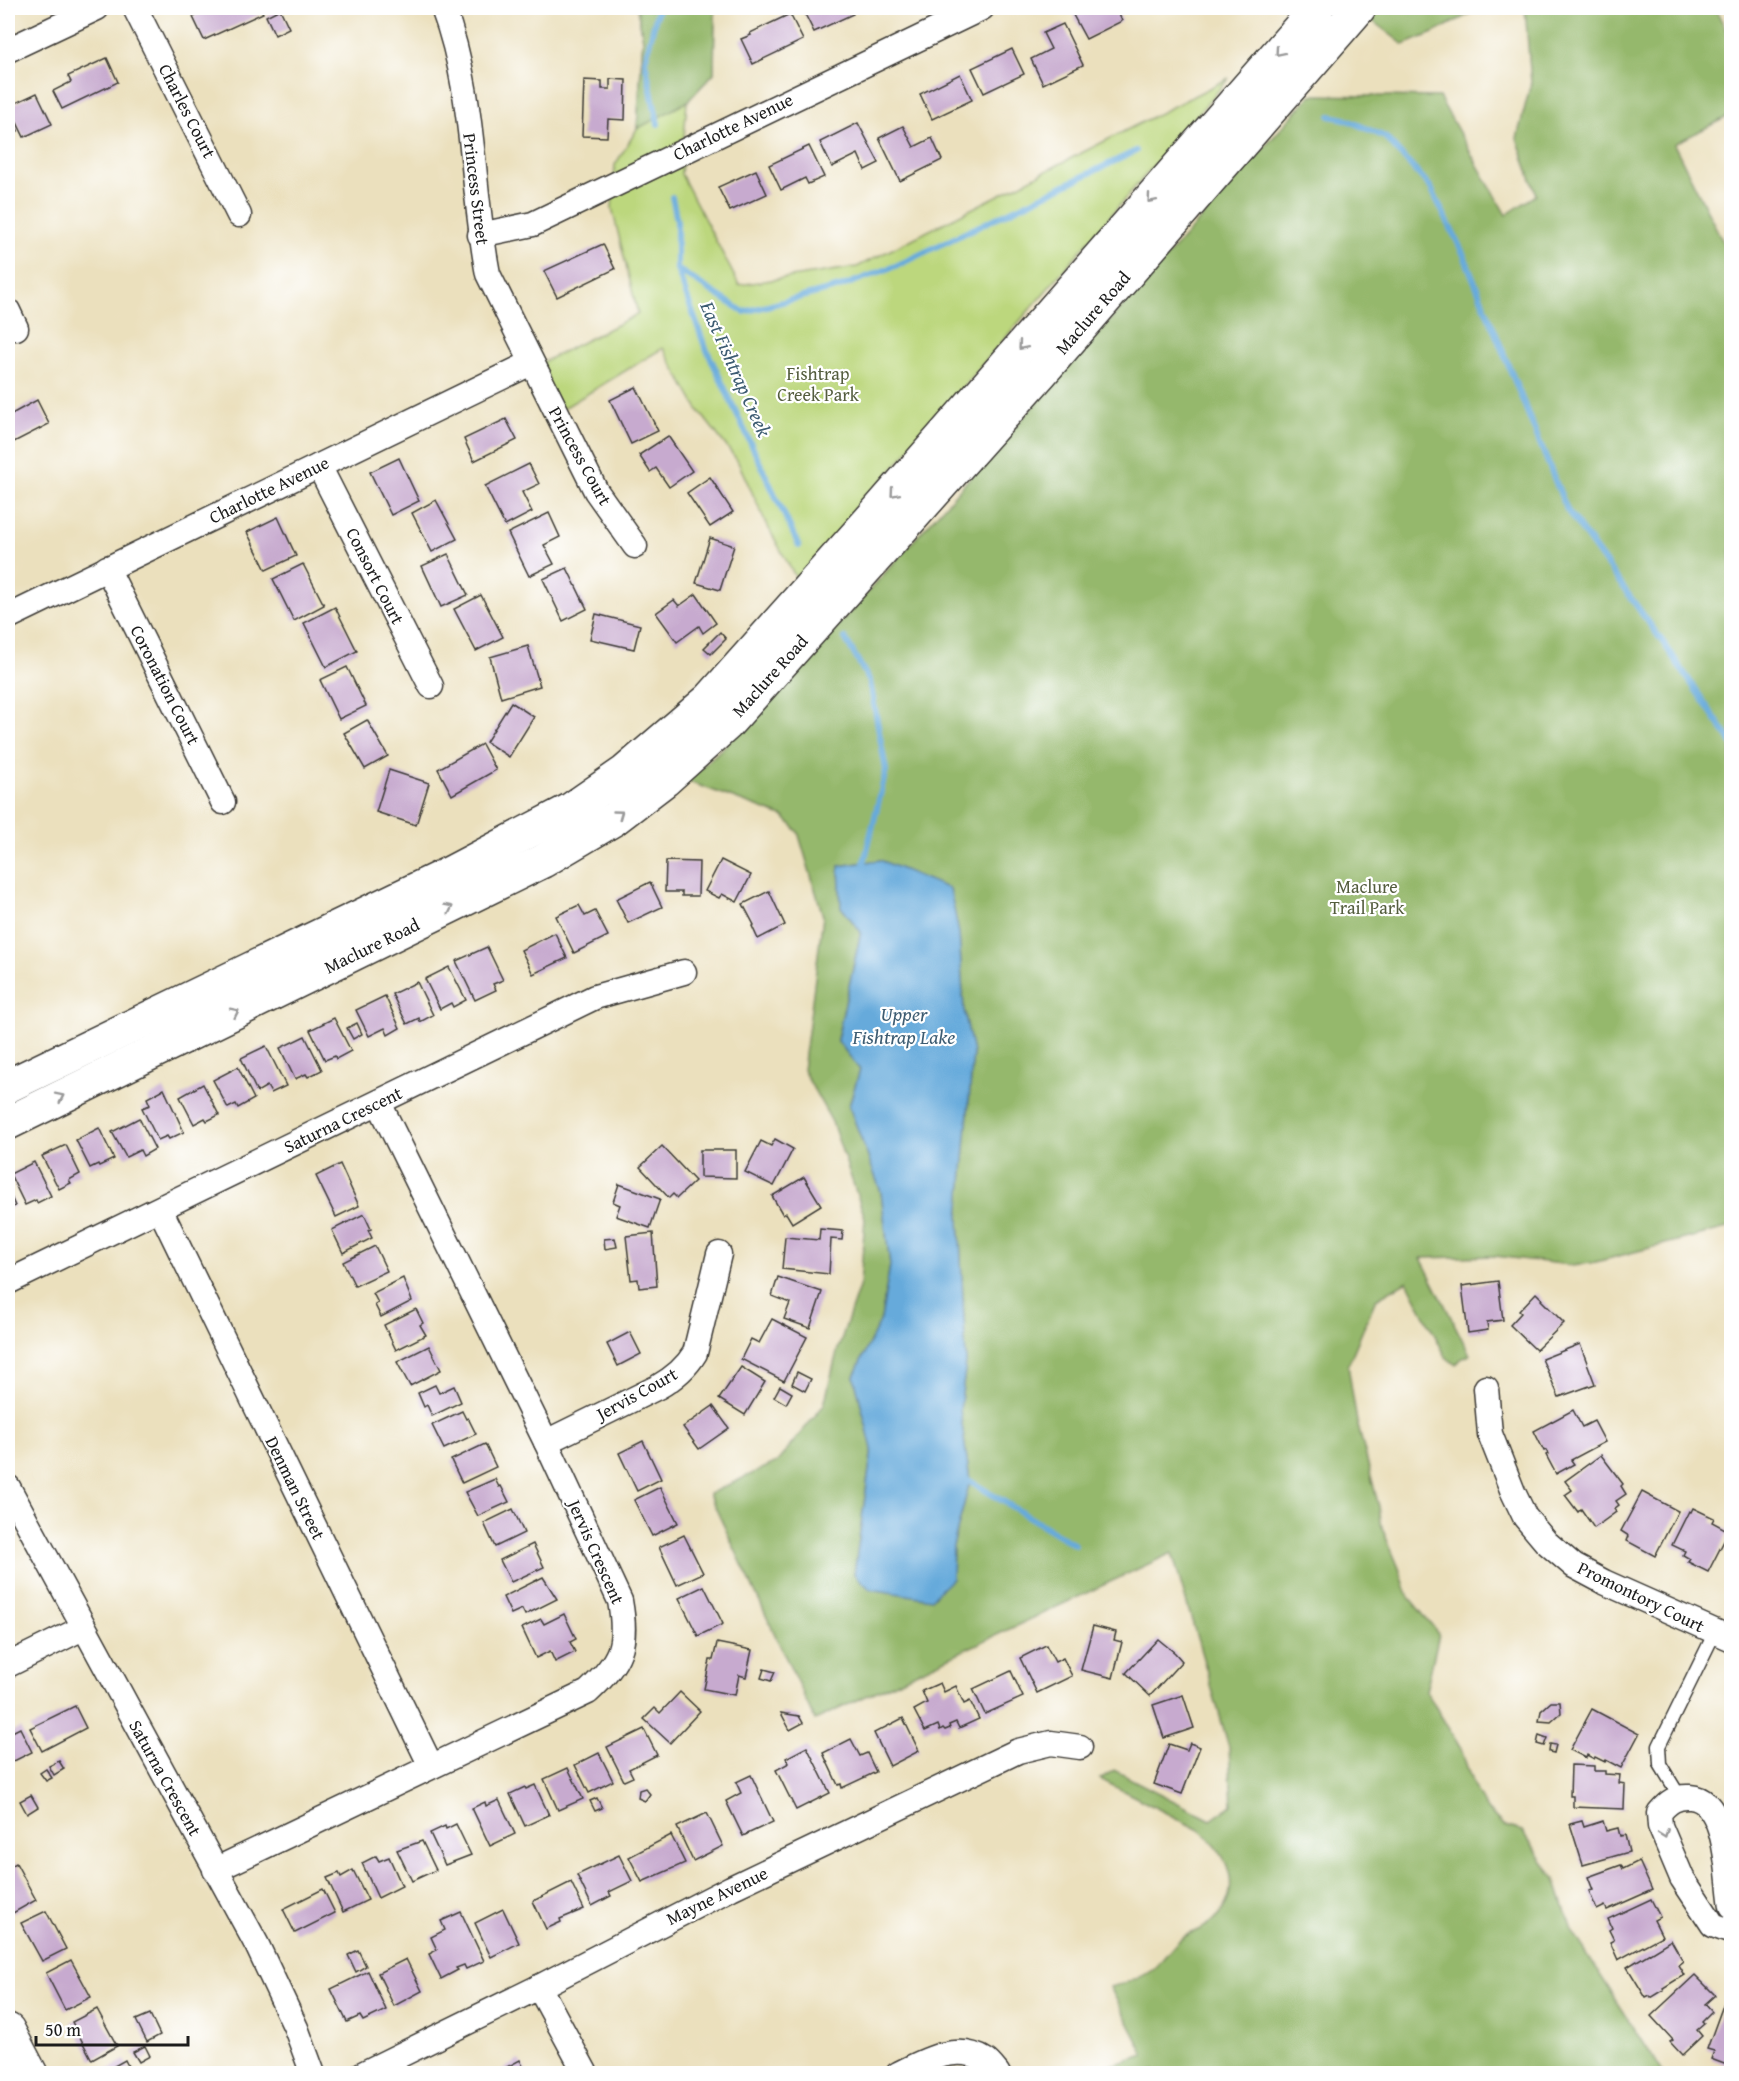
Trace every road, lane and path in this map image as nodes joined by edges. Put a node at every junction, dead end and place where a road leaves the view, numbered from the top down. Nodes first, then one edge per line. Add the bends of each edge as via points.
1 (97, 8) edge
2 (135, 8) edge
3 (443, 8) edge
4 (982, 8) edge
5 (1317, 8) edge
6 (1359, 8) edge
7 (8, 50) edge
8 (239, 215) dead end
9 (480, 235) junction
10 (531, 363) junction
11 (319, 466) junction
12 (635, 546) dead end
13 (106, 568) junction
14 (8, 617) edge
15 (431, 686) dead end
16 (223, 802) dead end
17 (684, 972) dead end
18 (8, 1086) edge
19 (379, 1103) junction
20 (8, 1123) edge
21 (160, 1209) junction
22 (719, 1254) dead end
23 (8, 1282) edge
24 (1486, 1388) dead end
25 (546, 1442) junction
26 (8, 1487) edge
27 (83, 1628) junction
28 (1723, 1636) edge
29 (8, 1665) edge
30 (1080, 1747) dead end
31 (431, 1766) junction
32 (1680, 1797) junction
33 (215, 1870) junction
34 (1731, 1906) edge
35 (1731, 1932) edge
36 (539, 1988) junction
37 (8, 2030) edge
38 (31, 2073) edge
39 (313, 2073) edge
40 (362, 2073) edge
41 (586, 2073) edge
42 (898, 2073) edge
43 (998, 2073) edge

1 - 7 street
2 - 8 street, Charles Court
3 - 9 street, Princess Street via 463,82
4 - 9 street, Charlotte Avenue via 533,224
5 -> 18 main road, Maclure Road via 710,699 625,772 570,810 450,873
20 -> 6 main road, Maclure Road via 543,861 614,819 665,780 726,725 851,587
9 - 10 street, Princess Street via 488,274
10 - 11 street, Charlotte Avenue
10 - 12 street, Princess Court via 596,491
11 - 13 street, Charlotte Avenue
11 - 15 street, Consort Court
13 - 14 street, Charlotte Avenue
13 - 16 street, Coronation Court
17 - 19 street, Saturna Crescent via 595,997
19 - 21 street, Saturna Crescent
19 - 25 street, Jervis Crescent
21 - 23 street, Saturna Crescent
21 - 31 street, Denman Street
22 - 25 street, Jervis Court via 695,1353 689,1363 673,1379
24 - 28 street, Promontory Court via 1490,1434 1525,1517 1546,1542 1574,1566 1604,1582
25 - 31 street, Jervis Crescent via 620,1601 624,1626 618,1658 588,1692
26 - 27 street, Saturna Crescent
27 - 29 street
27 - 33 street, Saturna Crescent
28 - 32 lane via 1659,1746 1660,1764
30 - 36 street, Mayne Avenue via 1051,1743 1018,1751 721,1894
31 - 33 street, Jervis Crescent
32 - 34 street via 1694,1797 1706,1803 1721,1825
32 -> 35 street via 1668,1802 1659,1813 1660,1826 1683,1878 1713,1925
33 - 39 street, Saturna Crescent via 257,1945
36 - 40 street, Mayne Avenue
36 - 41 street
37 - 38 main road
42 - 43 street via 940,2054 963,2053 985,2060

